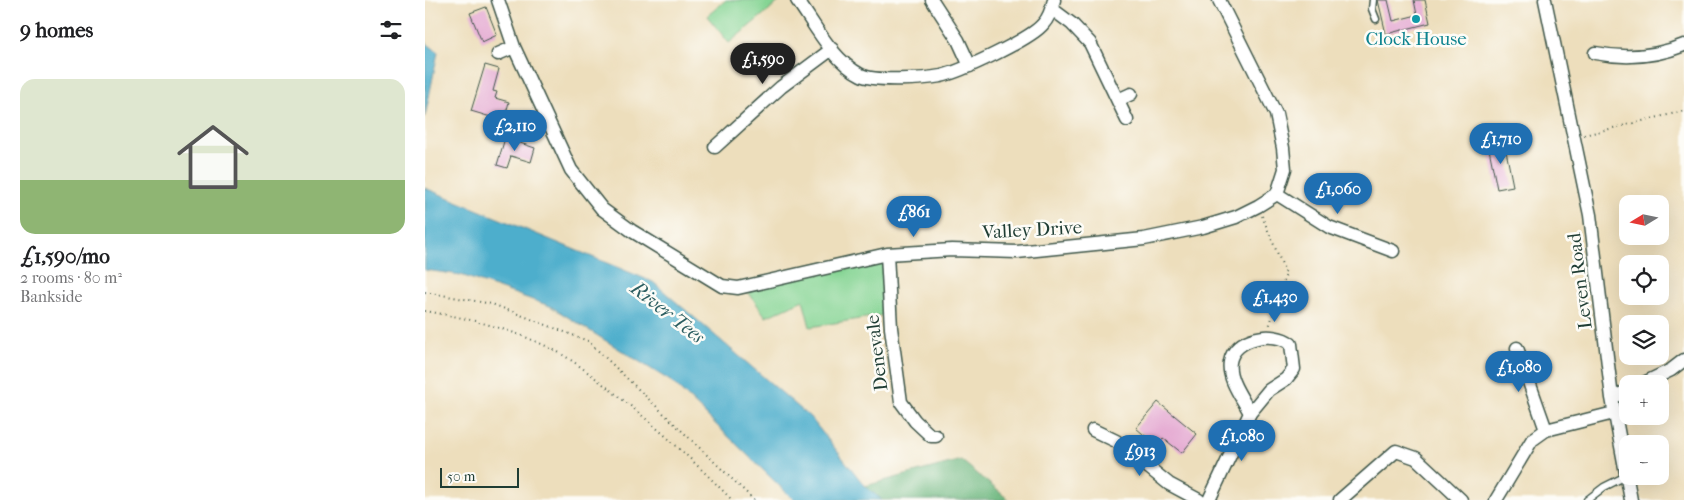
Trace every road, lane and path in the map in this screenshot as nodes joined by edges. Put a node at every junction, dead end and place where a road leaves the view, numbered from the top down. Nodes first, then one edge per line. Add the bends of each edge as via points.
1 (498, 0) edge
2 (797, 0) edge
3 (932, 0) edge
4 (1219, 0) edge
5 (1373, 0) edge
6 (1545, 0) edge
7 (1053, 5) edge
8 (1376, 19) dead end
9 (1609, 42) dead end
10 (1684, 45) edge
11 (514, 47) junction
12 (832, 49) junction
13 (498, 54) dead end
14 (970, 66) junction
15 (1131, 94) dead end
16 (1118, 100) junction
17 (1684, 111) edge
18 (1127, 120) dead end
19 (727, 136) junction
20 (1573, 138) junction
21 (737, 146) dead end
22 (715, 147) dead end
23 (1277, 194) junction
24 (1258, 206) junction
25 (1390, 245) dead end
26 (887, 254) junction
27 (425, 292) edge
28 (425, 311) edge
29 (1266, 336) junction
30 (1517, 347) dead end
31 (1684, 360) edge
32 (1661, 375) edge
33 (1619, 395) edge
34 (1612, 398) junction
35 (1250, 413) junction
36 (1615, 413) junction
37 (1546, 430) junction
38 (935, 434) dead end
39 (1095, 435) dead end
40 (1619, 436) edge
41 (1619, 480) edge
42 (1628, 485) edge
43 (732, 500) edge
44 (754, 500) edge
45 (1199, 500) edge
46 (1209, 500) edge
47 (1339, 500) edge
48 (1461, 500) edge
49 (1496, 500) edge
50 (1587, 500) edge
51 (1631, 500) edge

1 - 11 street, Valley Drive
2 - 12 street
3 - 14 street via 958,40
4 - 23 street via 1276,114 1285,169
5 - 8 lane
6 - 20 street, Leven Road
7 - 14 street via 1043,25
7 - 16 street via 1090,42
9 - 10 street via 1601,54 1644,57
11 - 13 street
11 - 26 street, Valley Drive via 571,170 602,209 722,286 738,288
12 - 14 street via 847,67 863,77 941,76
12 - 19 street via 781,87
15 - 16 street
16 - 18 street
17 - 20 path
19 - 21 street
19 - 22 street
20 - 34 street, Leven Road via 1590,215
23 - 24 street, Valley Drive
23 - 25 street via 1329,227
24 - 26 street, Valley Drive via 1203,227 1144,239 1017,252 952,250
24 - 29 path via 1286,274
26 - 38 street, Denevale via 891,328 901,402 915,421
27 - 44 path via 492,304 588,341
28 - 43 path via 489,324 553,350 583,368 632,406
29 - 35 street via 1239,346 1230,362 1232,378
29 - 35 street via 1284,338 1291,344 1294,369 1286,379 1269,390
30 - 37 street
31 - 32 street
33 - 34 street
34 - 36 street, Leven Road
35 - 46 street
36 - 37 street
36 - 40 street, Leven Road
37 - 49 street via 1533,440
39 - 45 street via 1115,441 1169,484
41 - 50 lane
42 - 51 street, Leven Road
47 - 48 street via 1396,451 1416,458

